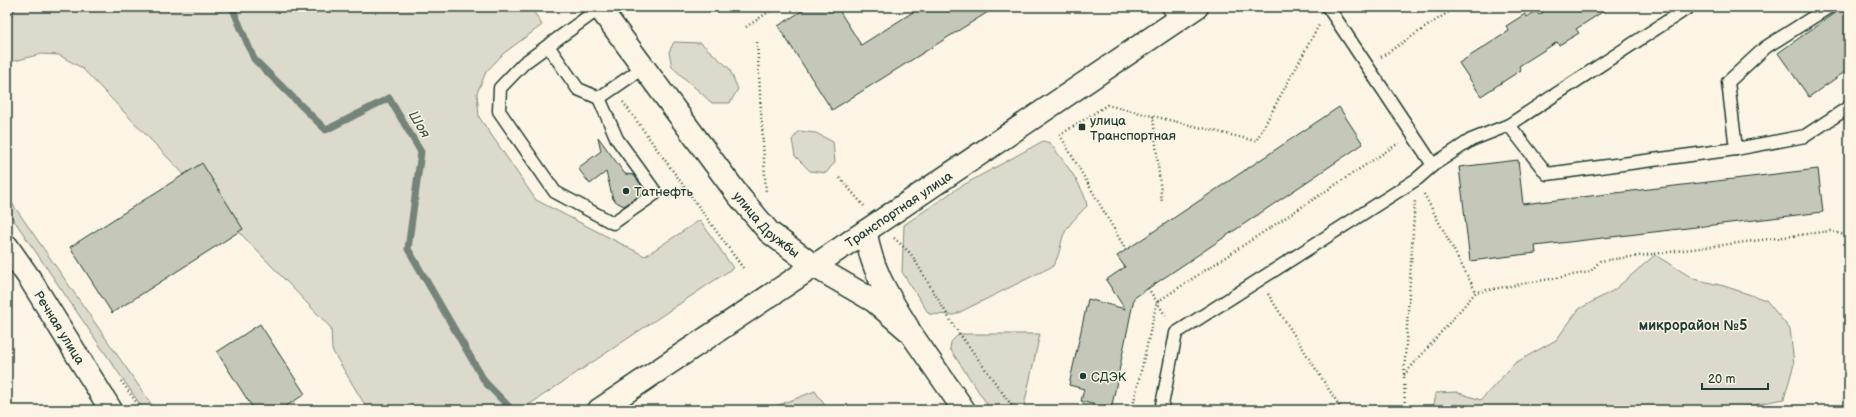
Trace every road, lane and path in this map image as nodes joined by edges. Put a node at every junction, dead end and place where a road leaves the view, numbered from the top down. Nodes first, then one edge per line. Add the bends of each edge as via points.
1 (599, 7) edge
2 (776, 7) edge
3 (1197, 7) edge
4 (1456, 7) edge
5 (1689, 7) edge
6 (1829, 7) edge
7 (1328, 8) edge
8 (1172, 14) edge
9 (746, 26) dead end
10 (757, 42) dead end
11 (548, 46) junction
12 (644, 67) junction
13 (1368, 67) junction
14 (613, 88) junction
15 (599, 98) junction
16 (1849, 107) edge
17 (1153, 116) junction
18 (1509, 125) junction
19 (1413, 134) junction
20 (1736, 149) junction
21 (1434, 165) junction
22 (840, 178) dead end
23 (1417, 179) junction
24 (1162, 203) dead end
25 (872, 227) junction
26 (769, 232) junction
27 (1849, 236) edge
28 (7, 246) edge
29 (1126, 250) dead end
30 (814, 266) junction
31 (743, 268) dead end
32 (1259, 280) junction
33 (1148, 288) dead end
34 (1476, 292) junction
35 (1157, 302) junction
36 (910, 332) junction
37 (1176, 334) junction
38 (1404, 375) junction
39 (111, 410) edge
40 (599, 410) edge
41 (964, 410) edge
42 (1015, 410) edge
43 (1132, 410) edge
44 (1161, 410) edge
45 (1342, 410) edge
46 (1405, 410) edge

1 - 11 lane
1 - 12 main road, улица Дружбы
2 - 9 path
3 - 8 main road, Транспортная улица
4 - 13 path
5 - 18 lane
6 - 20 lane via 1766,47 1728,82
7 - 13 lane
7 - 17 path via 1256,140
8 - 25 main road, Транспортная улица
10 - 26 path
11 - 15 lane via 578,89
11 - 15 lane via 524,63 500,88 499,111 555,192 613,223 656,193 617,139
12 - 14 lane
12 - 26 main road, улица Дружбы via 738,195
13 - 19 lane
14 - 15 lane
14 - 31 path
16 - 20 lane via 1805,136
17 - 24 path
17 - 29 path via 1107,105 1060,135
18 - 20 lane via 1547,174
18 - 21 lane via 1471,140
19 - 21 lane
19 - 35 path
21 - 23 lane
22 - 25 path
23 - 32 lane
23 - 34 path
23 - 38 path
25 - 30 main road, Транспортная улица
25 - 36 main road via 868,248 878,278
25 - 42 path via 911,254 954,326
26 - 30 main road, улица Дружбы
27 - 34 path via 1830,231 1600,261 1590,272
28 - 39 main road, Речная улица
30 - 36 main road, улица Дружбы via 874,301
30 - 40 main road, Транспортная улица
32 - 37 lane
32 - 45 path
33 - 35 path
34 - 38 path
35 - 37 path
35 - 43 path
36 - 41 main road, улица Дружбы
37 - 44 lane
38 - 46 path

